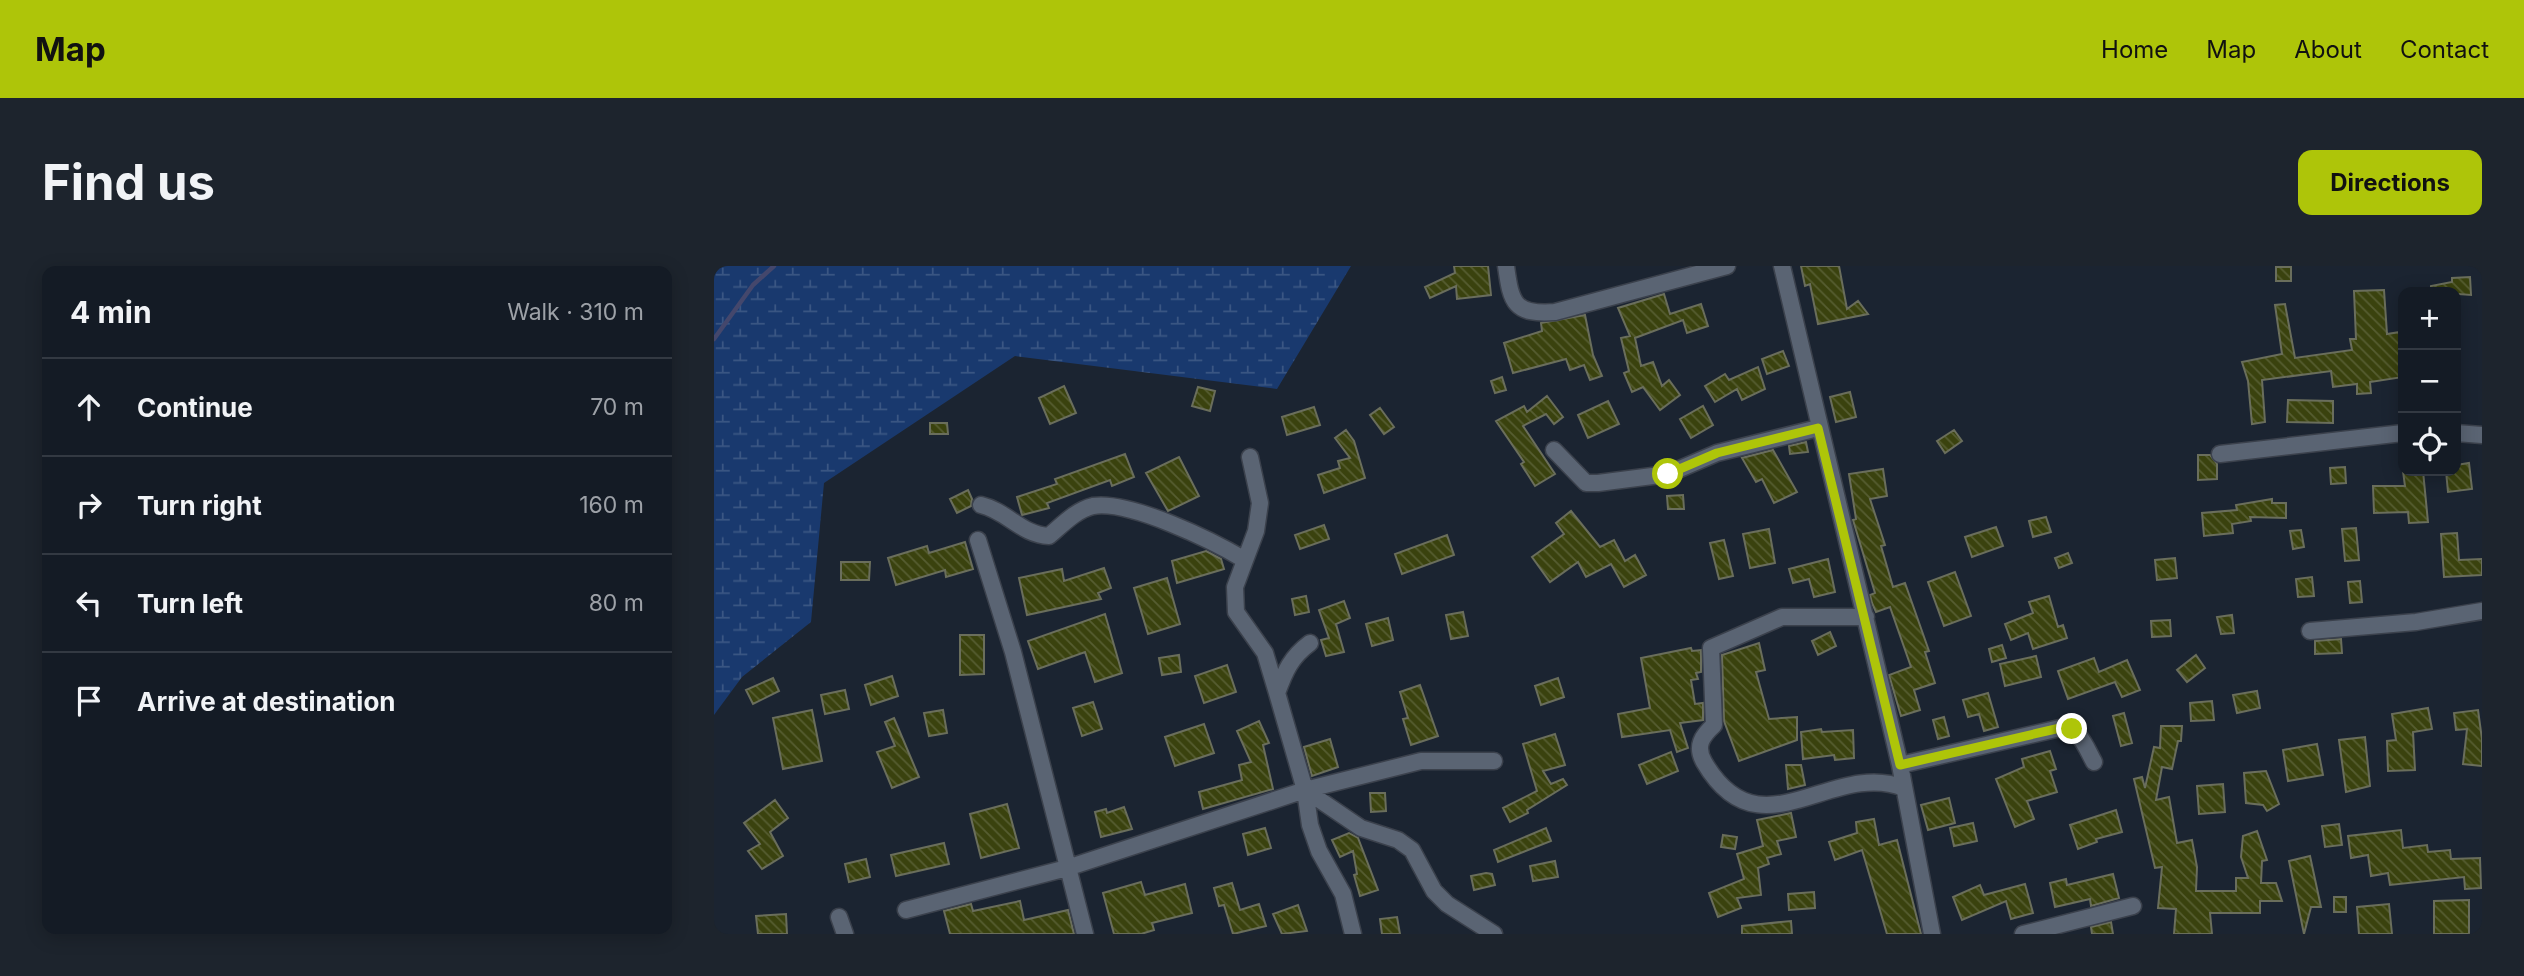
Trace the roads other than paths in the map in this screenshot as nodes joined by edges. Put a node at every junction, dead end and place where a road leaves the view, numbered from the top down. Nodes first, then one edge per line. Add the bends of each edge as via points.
1 (1506, 266) edge
2 (1727, 266) edge
3 (1782, 266) edge
4 (1818, 428) junction
5 (2461, 433) edge
6 (2398, 434) edge
7 (2482, 435) edge
8 (1554, 450) dead end
9 (2220, 454) dead end
10 (1250, 457) dead end
11 (981, 505) dead end
12 (978, 540) dead end
13 (1245, 560) junction
14 (2482, 611) edge
15 (1866, 617) junction
16 (2310, 631) dead end
17 (1310, 643) dead end
18 (1277, 693) junction
19 (1494, 761) dead end
20 (2094, 762) dead end
21 (1900, 765) junction
22 (1904, 788) junction
23 (1305, 790) junction
24 (1067, 868) junction
25 (2133, 906) dead end
26 (906, 910) dead end
27 (839, 917) dead end
28 (845, 934) edge
29 (1085, 934) edge
30 (1353, 934) edge
31 (1494, 934) edge
32 (1932, 934) edge
33 (2023, 934) edge

1 - 2 street via 1510,297 1532,314 1555,312
3 - 4 street
4 - 8 street via 1717,453 1668,474 1598,483 1586,483
4 - 15 street
5 - 7 street
6 - 9 street
10 - 13 street via 1260,503
11 - 13 street via 994,508 1034,536 1049,536 1080,511 1117,506 1214,542
12 - 24 street via 1013,652
13 - 18 street via 1235,587 1236,612 1265,653
14 - 16 street
15 - 21 street
15 - 22 street via 1782,617 1711,648 1714,725 1699,745 1720,787 1739,801 1789,802 1863,780
17 - 18 street via 1295,654
18 - 23 street
19 - 23 street via 1421,761
20 - 21 street via 2081,737 2072,729 2060,728
21 - 22 street
22 - 32 street
23 - 24 street
23 - 30 street via 1310,825 1343,894
23 - 31 street via 1361,828 1412,849 1434,891
24 - 26 street
24 - 29 street
25 - 33 street
27 - 28 street

